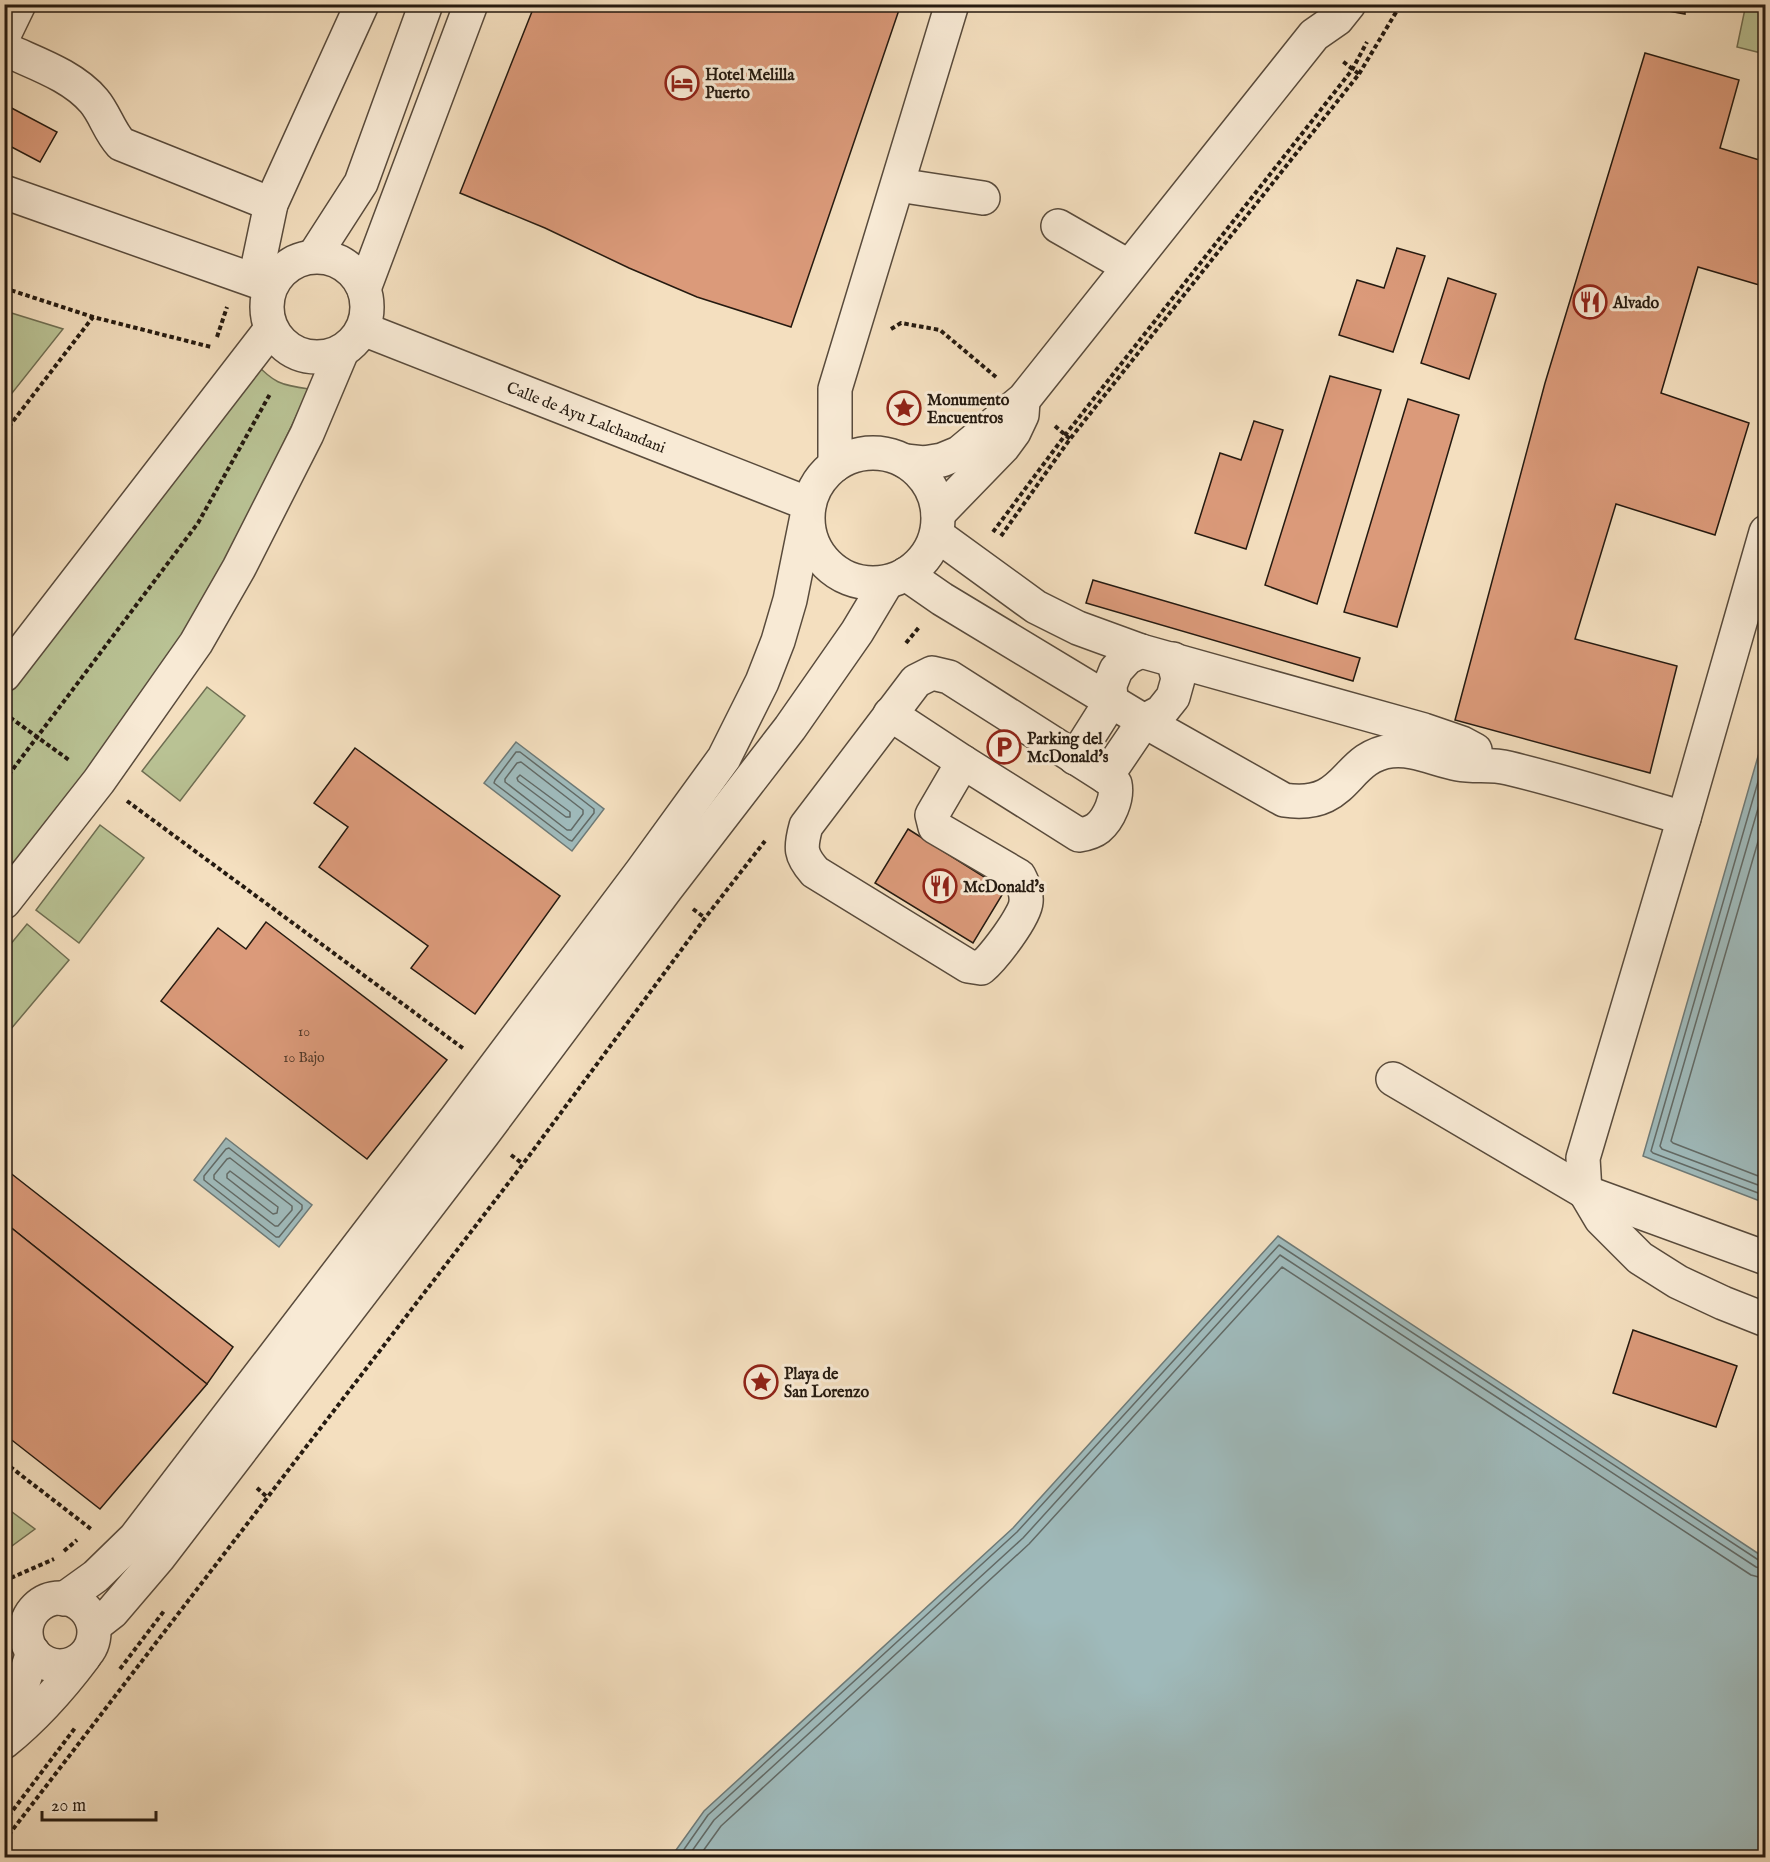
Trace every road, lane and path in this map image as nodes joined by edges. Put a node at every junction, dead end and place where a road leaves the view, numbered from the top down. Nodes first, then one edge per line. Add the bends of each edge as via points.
1 (19, 4) edge
2 (362, 4) edge
3 (426, 4) edge
4 (471, 4) edge
5 (952, 4) edge
6 (1349, 4) edge
7 (1401, 4) edge
8 (1317, 20) edge
9 (1372, 33) dead end
10 (4, 35) edge
11 (4, 46) edge
12 (1352, 70) junction
13 (1359, 74) junction
14 (898, 185) junction
15 (4, 192) edge
16 (983, 198) dead end
17 (271, 204) junction
18 (1058, 226) dead end
19 (314, 256) junction
20 (1128, 266) junction
21 (254, 280) junction
22 (4, 288) edge
23 (364, 289) junction
24 (93, 317) junction
25 (271, 328) junction
26 (884, 333) dead end
27 (352, 340) junction
28 (214, 347) dead end
29 (293, 352) junction
30 (1024, 399) junction
31 (4, 433) edge
32 (1066, 434) junction
33 (1070, 440) junction
34 (905, 461) junction
35 (835, 465) junction
36 (808, 510) junction
37 (937, 524) junction
38 (1766, 532) edge
39 (976, 563) junction
40 (897, 578) junction
41 (942, 599) junction
42 (905, 645) dead end
43 (1141, 651) junction
44 (1173, 659) junction
45 (4, 675) edge
46 (1111, 701) junction
47 (4, 713) edge
48 (890, 714) junction
49 (1144, 721) junction
50 (38, 737) junction
51 (1075, 758) junction
52 (963, 762) junction
53 (1505, 768) junction
54 (1106, 777) junction
55 (4, 781) edge
56 (99, 781) junction
57 (1684, 818) junction
58 (769, 835) dead end
59 (701, 900) dead end
60 (4, 902) edge
61 (687, 919) dead end
62 (465, 1049) dead end
63 (1393, 1079) dead end
64 (1585, 1192) junction
65 (1766, 1258) edge
66 (1766, 1320) edge
67 (4, 1462) edge
68 (264, 1479) dead end
69 (257, 1488) dead end
70 (91, 1529) dead end
71 (53, 1601) junction
72 (171, 1602) dead end
73 (4, 1610) edge
74 (94, 1626) junction
75 (22, 1646) edge
76 (84, 1657) junction
77 (114, 1678) dead end
78 (78, 1725) dead end
79 (4, 1730) edge
80 (4, 1742) edge
81 (4, 1822) edge
82 (4, 1841) edge

1 - 10 street
2 - 17 street
3 - 19 street via 361,183
4 - 23 street
5 - 14 street
6 - 8 street via 1337,19
7 - 13 path
8 - 12 path
8 - 20 street
9 - 12 path
11 - 17 street via 81,90 94,101 121,144
12 - 13 path
12 - 32 path
13 - 33 path
14 - 16 street
14 - 35 street via 835,389
15 - 21 street
17 - 21 street
18 - 20 street
19 - 21 street via 300,259 278,274
19 - 23 street via 345,264
20 - 30 street
21 - 25 street via 266,299
22 - 24 path
23 - 27 street via 367,316
24 - 28 path
24 - 31 path
25 - 29 street
25 - 45 street
26 - 30 path via 901,323 940,330
27 - 29 street via 326,357
27 - 36 street, Calle de Ayu Lalchandani
27 - 56 street via 216,610
29 - 50 path via 198,524
30 - 32 path
30 - 34 street via 959,453 924,463
30 - 37 street via 1014,432
32 - 33 path
32 - 39 path
33 - 39 path
34 - 35 street via 888,454 869,453
34 - 37 street via 922,475 933,493
35 - 36 street via 814,489
36 - 40 street via 810,536 818,554 831,568 867,583
36 - 71 street via 778,641 758,692 724,758 458,1116 135,1538 96,1576
37 - 39 street
37 - 40 street via 925,557
38 - 57 street
39 - 43 street via 1036,607
40 - 41 street
40 - 74 street via 790,728 159,1557 112,1612
41 - 42 path
41 - 46 street
43 - 44 street
43 - 46 street via 1116,670 1110,685
44 - 49 street via 1178,679 1173,697 1161,712
44 - 53 street via 1424,730 1462,743
46 - 49 street
46 - 51 street
47 - 50 path
48 - 51 street via 916,681 932,673 949,677
48 - 52 street
48 - 52 street via 806,826 801,842 803,859 815,872 968,966 981,968 998,951 1026,905 1026,890 1019,876 935,827 932,816
49 - 53 street via 1284,800 1299,802 1321,798 1338,788 1362,763 1392,750 1459,764
49 - 54 street
50 - 55 path
50 - 56 path
51 - 54 street
52 - 54 street via 1079,835 1098,828 1115,801 1115,784
53 - 57 street
56 - 60 street
56 - 62 path
57 - 64 street via 1582,1158
58 - 82 path via 523,1164
59 - 61 path
63 - 64 street
64 - 65 street
64 - 66 street via 1601,1219 1640,1258 1678,1282
67 - 70 path
68 - 69 path
71 - 73 street
71 - 74 street via 74,1601 90,1616
71 - 75 street via 36,1609
72 - 77 path
74 - 76 street via 94,1637
75 - 76 street via 52,1665 63,1666
75 - 79 street via 16,1704
76 - 80 street via 27,1724
78 - 81 path

